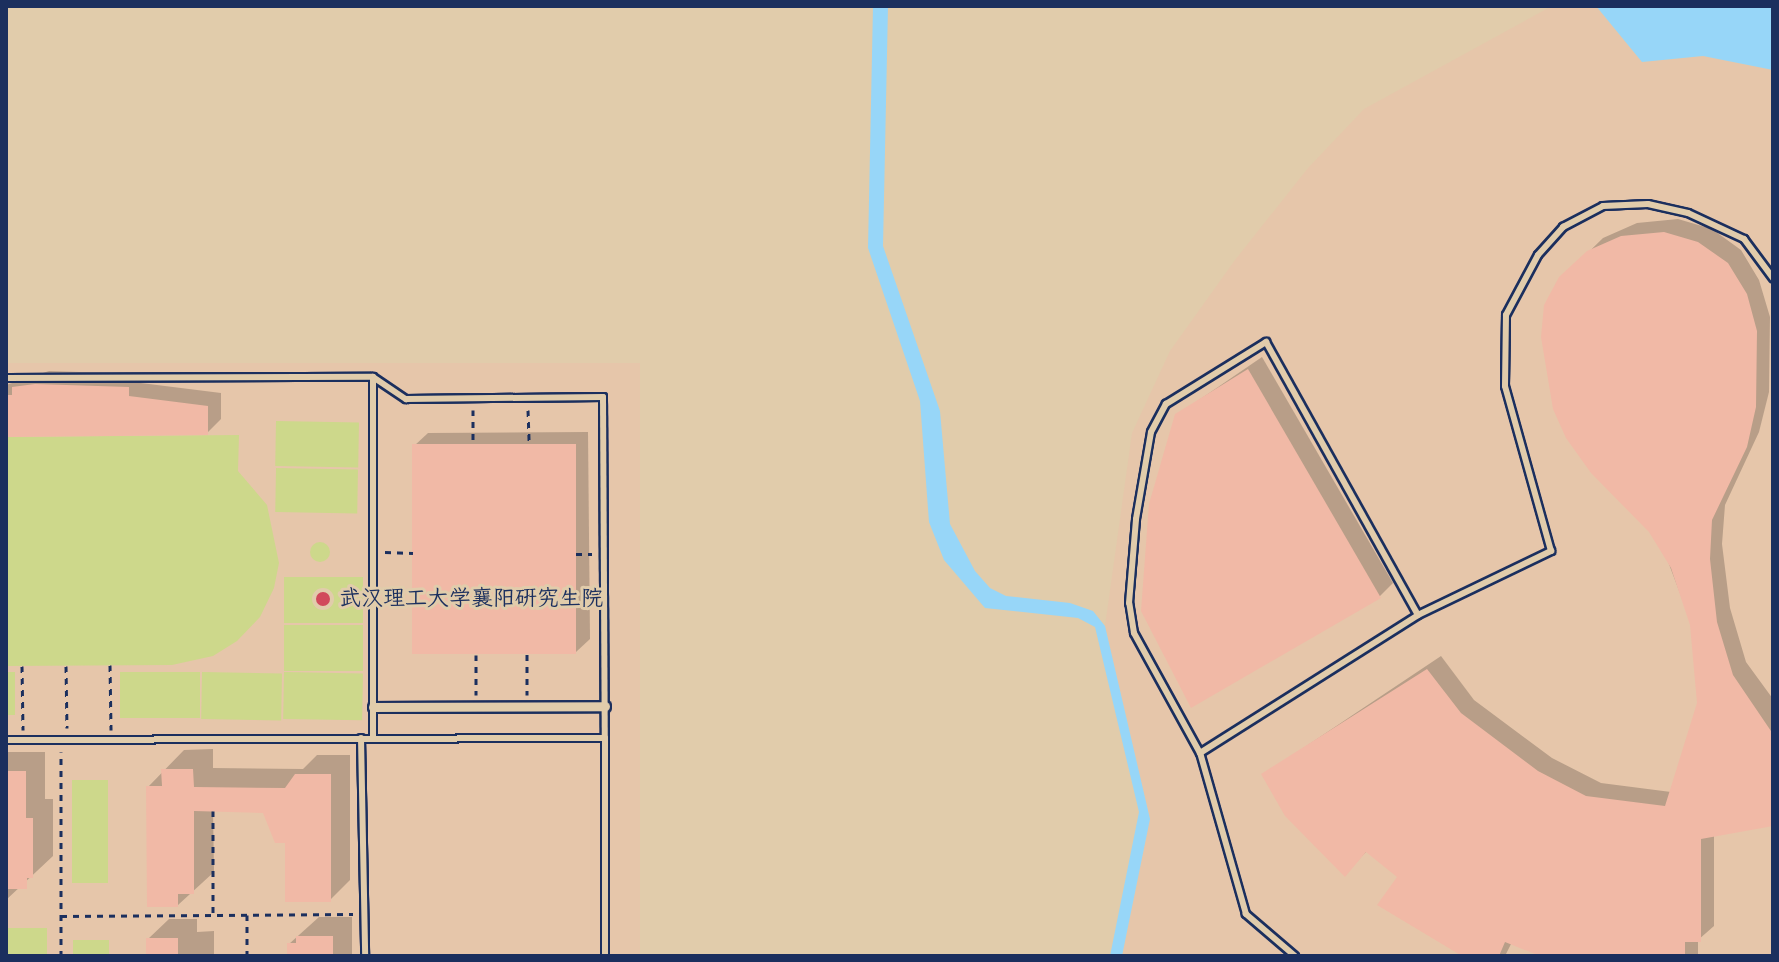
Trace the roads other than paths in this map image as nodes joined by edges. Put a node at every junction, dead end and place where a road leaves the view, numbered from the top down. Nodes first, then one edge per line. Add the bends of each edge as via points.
1 (1773, 278) edge
2 (373, 377) junction
3 (6, 378) edge
4 (1418, 615) junction
5 (605, 706) junction
6 (373, 707) junction
7 (361, 738) junction
8 (373, 738) junction
9 (605, 738) junction
10 (6, 740) edge
11 (1200, 753) junction
12 (365, 956) edge
13 (605, 956) edge
14 (1295, 956) edge

1 - 4 lane via 1744,239 1688,213 1648,204 1603,206 1563,227 1538,255 1506,315 1505,386 1551,551
2 - 3 lane
2 - 5 lane via 406,399 603,397
2 - 6 lane
4 - 11 lane
4 - 11 lane via 1266,342 1166,404 1151,432 1129,603 1134,633
5 - 6 street
5 - 9 lane
6 - 8 lane
7 - 8 lane
7 - 10 lane
7 - 12 lane
8 - 9 lane
9 - 13 lane
11 - 14 lane via 1246,914

